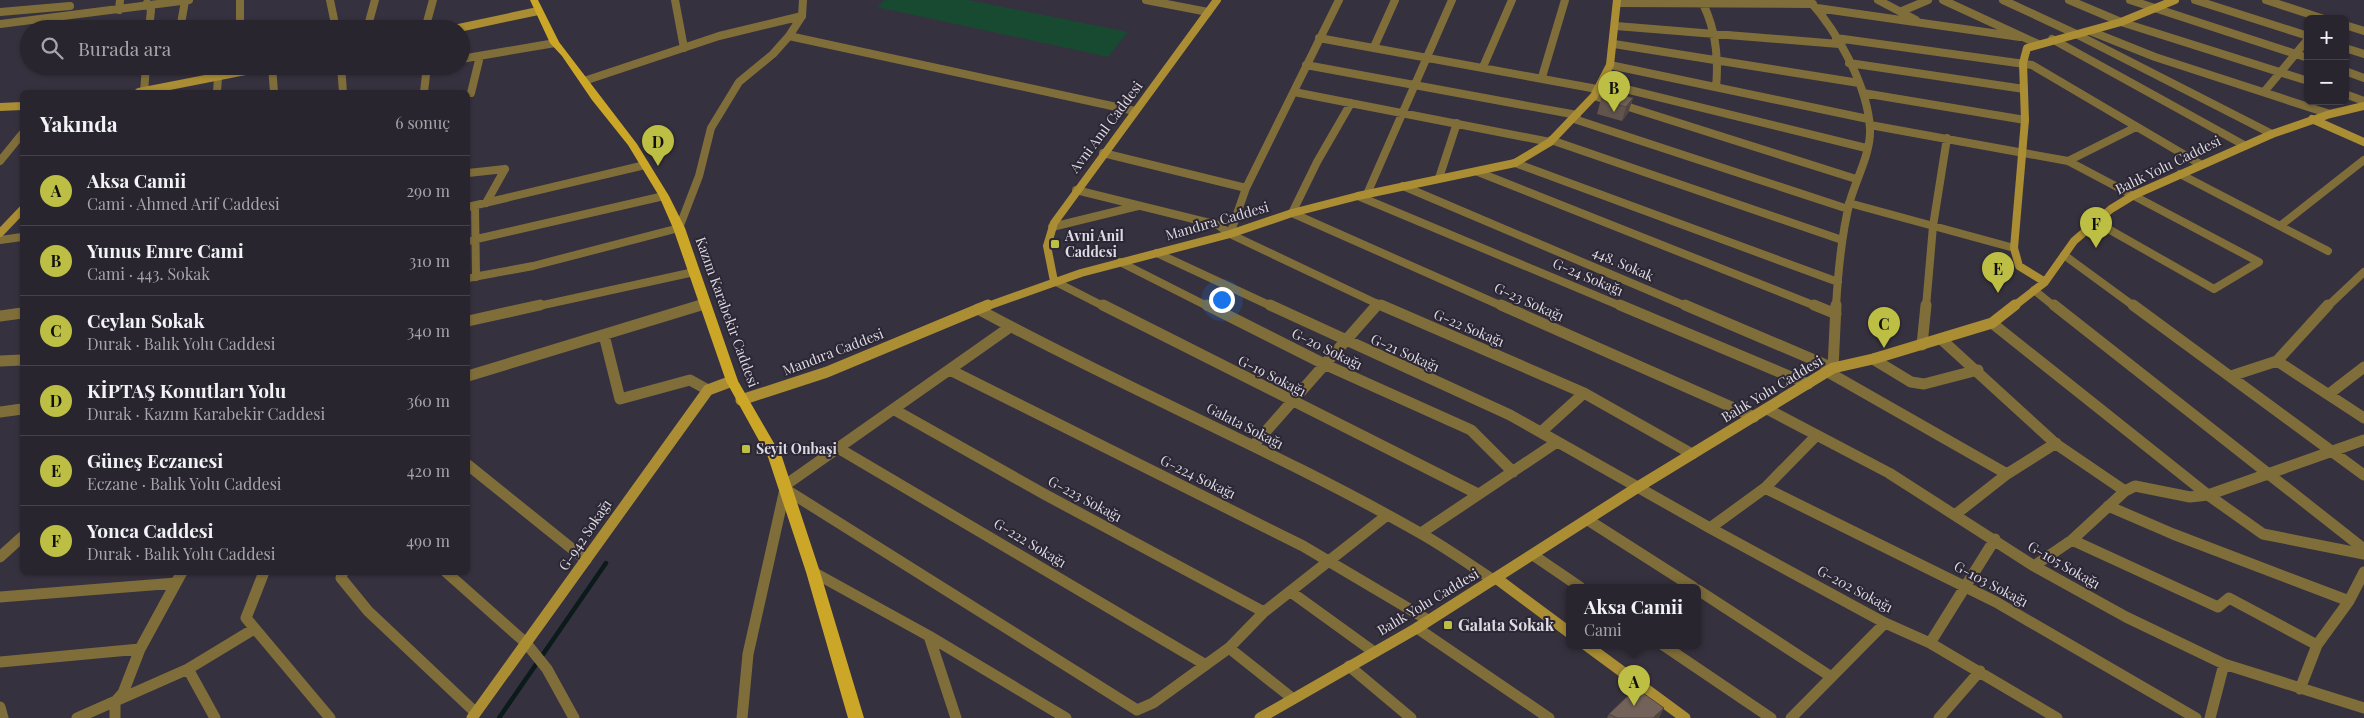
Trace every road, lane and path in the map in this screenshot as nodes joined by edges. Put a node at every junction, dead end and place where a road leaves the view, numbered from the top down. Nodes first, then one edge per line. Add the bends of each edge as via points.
1 (120, 0) edge
2 (240, 0) edge
3 (330, 0) edge
4 (375, 0) edge
5 (433, 0) edge
6 (534, 0) edge
7 (675, 0) edge
8 (804, 0) edge
9 (1146, 0) edge
10 (1216, 0) edge
11 (1339, 0) edge
12 (1395, 0) edge
13 (1452, 0) edge
14 (1512, 0) edge
15 (1565, 0) edge
16 (1878, 0) edge
17 (1928, 0) edge
18 (1943, 0) edge
19 (2003, 0) edge
20 (2069, 0) edge
21 (2130, 0) edge
22 (2175, 0) edge
23 (2195, 0) edge
24 (2266, 0) edge
25 (183, 1) edge
26 (1617, 1) edge
27 (1702, 2) edge
28 (71, 3) edge
29 (147, 3) edge
30 (1813, 4) edge
31 (2152, 9) junction
32 (119, 10) junction
33 (538, 11) junction
34 (1902, 11) junction
35 (0, 12) edge
36 (1208, 12) junction
37 (2312, 15) edge
38 (71, 16) junction
39 (802, 16) junction
40 (36, 20) edge
41 (150, 20) edge
42 (181, 20) edge
43 (240, 20) edge
44 (334, 20) edge
45 (369, 20) edge
46 (427, 20) edge
47 (20, 22) edge
48 (2121, 22) junction
49 (1922, 23) junction
50 (0, 24) edge
51 (470, 26) edge
52 (1616, 26) junction
53 (2349, 26) edge
54 (2090, 31) junction
55 (2364, 31) edge
56 (1715, 34) junction
57 (2076, 34) junction
58 (789, 36) junction
59 (2020, 37) junction
60 (2304, 37) edge
61 (1319, 38) junction
62 (2052, 39) junction
63 (1838, 41) junction
64 (555, 43) junction
65 (2304, 43) edge
66 (1614, 44) junction
67 (2038, 44) junction
68 (1374, 47) junction
69 (684, 48) junction
70 (2349, 49) edge
71 (2296, 54) junction
72 (2364, 54) edge
73 (480, 56) junction
74 (2304, 57) edge
75 (470, 58) edge
76 (1429, 58) junction
77 (1719, 61) junction
78 (2023, 63) junction
79 (1849, 64) junction
80 (1306, 65) junction
81 (1610, 65) junction
82 (1483, 67) junction
83 (2280, 72) junction
84 (2349, 72) edge
85 (144, 75) edge
86 (224, 75) edge
87 (273, 75) edge
88 (342, 75) edge
89 (427, 75) edge
90 (218, 77) junction
91 (1542, 77) junction
92 (2364, 78) edge
93 (2304, 80) edge
94 (584, 81) junction
95 (1859, 83) junction
96 (1416, 84) junction
97 (1716, 87) junction
98 (1597, 89) junction
99 (2024, 89) junction
100 (141, 90) edge
101 (159, 90) edge
102 (216, 90) edge
103 (274, 90) edge
104 (343, 90) edge
105 (424, 90) edge
106 (1294, 92) junction
107 (2264, 92) junction
108 (471, 93) dead end
109 (1863, 93) junction
110 (2349, 95) edge
111 (2364, 101) edge
112 (1351, 102) junction
113 (20, 106) edge
114 (0, 107) edge
115 (2361, 108) edge
116 (1135, 111) junction
117 (1402, 113) junction
118 (2330, 114) junction
119 (1576, 117) junction
120 (2025, 120) junction
121 (2312, 120) junction
122 (1869, 122) junction
123 (1457, 123) junction
124 (2136, 127) junction
125 (2272, 134) junction
126 (20, 136) edge
127 (1947, 138) junction
128 (1551, 141) junction
129 (2364, 142) edge
130 (2244, 145) junction
131 (1866, 148) junction
132 (1103, 153) junction
133 (2022, 154) junction
134 (2364, 160) edge
135 (0, 161) edge
136 (2068, 161) junction
137 (1515, 163) junction
138 (2200, 164) junction
139 (645, 166) junction
140 (1478, 172) junction
141 (470, 173) edge
142 (2180, 174) junction
143 (1440, 178) junction
144 (1856, 179) junction
145 (1402, 186) junction
146 (1246, 188) junction
147 (1076, 190) junction
148 (1363, 195) junction
149 (2134, 195) junction
150 (664, 196) junction
151 (486, 203) junction
152 (471, 206) edge
153 (1138, 206) junction
154 (1848, 206) junction
155 (20, 212) edge
156 (1292, 213) junction
157 (2096, 222) junction
158 (1933, 226) junction
159 (2280, 226) junction
160 (1052, 227) junction
161 (679, 228) junction
162 (0, 233) edge
163 (1230, 234) junction
164 (20, 237) edge
165 (0, 240) edge
166 (472, 240) edge
167 (1842, 240) junction
168 (2014, 248) junction
169 (2328, 251) dead end
170 (1157, 253) junction
171 (2064, 255) junction
172 (1120, 262) junction
173 (694, 272) junction
174 (2364, 272) edge
175 (472, 277) edge
176 (1054, 281) junction
177 (1838, 282) junction
178 (2046, 282) junction
179 (2034, 290) junction
180 (706, 304) junction
181 (1378, 304) junction
182 (978, 309) junction
183 (20, 313) edge
184 (1836, 314) junction
185 (0, 316) edge
186 (470, 321) edge
187 (1992, 323) junction
188 (1010, 327) junction
189 (604, 335) junction
190 (1941, 339) junction
191 (1344, 341) junction
192 (1922, 344) junction
193 (1873, 359) junction
194 (20, 360) edge
195 (2277, 361) junction
196 (0, 362) edge
197 (1324, 364) junction
198 (2364, 367) edge
199 (950, 370) junction
200 (1830, 370) junction
201 (1978, 370) junction
202 (470, 375) edge
203 (2231, 376) junction
204 (732, 381) junction
205 (1808, 384) junction
206 (708, 390) junction
207 (1584, 393) junction
208 (2328, 394) junction
209 (741, 400) junction
210 (1293, 402) junction
211 (893, 409) junction
212 (1767, 409) junction
213 (20, 410) edge
214 (4, 411) edge
215 (1754, 417) junction
216 (2364, 418) edge
217 (0, 421) edge
218 (1541, 432) junction
219 (1816, 436) junction
220 (2364, 440) edge
221 (1557, 442) junction
222 (2056, 443) junction
223 (1252, 446) junction
224 (838, 448) junction
225 (2332, 452) junction
226 (1692, 454) junction
227 (470, 466) edge
228 (1513, 472) junction
229 (2007, 474) junction
230 (2270, 474) junction
231 (2364, 475) edge
232 (784, 488) junction
233 (1638, 488) junction
234 (1765, 488) junction
235 (2125, 491) junction
236 (1478, 494) junction
237 (2208, 495) junction
238 (2108, 506) junction
239 (1956, 514) junction
240 (1386, 516) junction
241 (1588, 520) junction
242 (1710, 528) junction
243 (1421, 533) junction
244 (20, 538) edge
245 (1995, 539) junction
246 (2072, 540) junction
247 (2364, 549) edge
248 (2364, 554) edge
249 (1533, 555) junction
250 (1, 556) edge
251 (586, 560) junction
252 (1330, 561) junction
253 (2034, 566) junction
254 (813, 572) junction
255 (2364, 572) edge
256 (263, 575) edge
257 (342, 575) edge
258 (449, 575) edge
259 (179, 578) edge
260 (1494, 579) junction
261 (1576, 584) edge
262 (1688, 584) edge
263 (1965, 587) junction
264 (1291, 592) junction
265 (1701, 592) edge
266 (0, 597) edge
267 (2349, 601) junction
268 (1264, 612) junction
269 (1428, 620) junction
270 (1885, 622) junction
271 (254, 628) junction
272 (1417, 628) junction
273 (1566, 630) edge
274 (929, 636) junction
275 (1930, 643) junction
276 (2317, 645) junction
277 (529, 647) junction
278 (1229, 648) junction
279 (140, 649) junction
280 (1591, 649) edge
281 (1669, 649) edge
282 (1374, 652) junction
283 (0, 662) edge
284 (2224, 664) junction
285 (1206, 665) junction
286 (1348, 666) junction
287 (188, 669) junction
288 (1980, 671) junction
289 (1830, 676) junction
290 (2300, 689) junction
291 (1292, 698) junction
292 (115, 702) junction
293 (0, 707) edge
294 (2364, 708) edge
295 (474, 715) edge
296 (1267, 716) edge
297 (4, 718) edge
298 (77, 718) edge
299 (115, 718) edge
300 (214, 718) edge
301 (330, 718) edge
302 (574, 718) edge
303 (742, 718) edge
304 (856, 718) edge
305 (956, 718) edge
306 (1066, 718) edge
307 (1412, 718) edge
308 (1549, 718) edge
309 (1685, 718) edge
310 (1771, 718) edge
311 (1791, 718) edge
312 (1939, 718) edge
313 (2057, 718) edge
314 (2196, 718) edge
315 (2210, 718) edge

1 - 32 street
2 - 43 street
3 - 44 street
4 - 45 street
5 - 46 street
6 - 33 main road, Kazım Karabekir Caddesi
7 - 69 street
8 - 39 street
9 - 36 street
10 - 36 street, Avni Anıl Caddesi
11 - 61 street
12 - 68 street
13 - 76 street
14 - 82 street
15 - 91 street
16 - 34 street
17 - 34 street
18 - 59 street
19 - 57 street
20 - 48 street
21 - 31 street
22 - 31 street
23 - 60 street
24 - 37 street
25 - 29 street
25 - 42 street
26 - 27 street
26 - 52 street, Mandıra Caddesi
27 - 30 street
27 - 56 street
28 - 35 street
28 - 38 street
29 - 32 street
29 - 41 street via 151,10
30 - 49 street
30 - 63 street
31 - 48 street
31 - 71 street
32 - 38 street
33 - 51 street
33 - 64 main road, Kazım Karabekir Caddesi
34 - 49 street
36 - 116 street, Avni Anıl Caddesi
38 - 40 street
39 - 58 street
39 - 69 street via 770,22
47 - 50 street
48 - 54 street
48 - 83 street
49 - 59 street
52 - 56 street
52 - 66 street, Mandıra Caddesi
53 - 55 street
54 - 57 street
54 - 107 street
56 - 63 street
56 - 77 street
57 - 62 street
57 - 125 street
58 - 116 street
58 - 161 street via 739,82 711,128 699,176
59 - 67 street
61 - 68 street
61 - 80 street
62 - 67 street
62 - 130 street
63 - 78 street
63 - 79 street
64 - 73 street
64 - 94 main road, Kazım Karabekir Caddesi
65 - 71 street
66 - 77 street
66 - 81 street, Mandıra Caddesi
67 - 78 street via 2027,48
68 - 76 street
69 - 94 street
70 - 72 street
71 - 74 street
71 - 83 street
73 - 75 street
73 - 108 street
76 - 82 street
76 - 96 street
77 - 95 street
77 - 97 street
78 - 99 street
78 - 124 street via 2032,65
79 - 95 street
79 - 99 street
80 - 96 street
80 - 106 street
81 - 97 street
81 - 98 street, Mandıra Caddesi
82 - 91 street
83 - 93 street
83 - 107 street
84 - 92 street
85 - 100 street
86 - 90 street
87 - 103 street
88 - 104 street
89 - 105 street
90 - 101 street
90 - 102 street
91 - 98 street
94 - 139 main road, Kazım Karabekir Caddesi
95 - 109 street
96 - 117 street
96 - 119 street
97 - 122 street
98 - 119 street, Mandıra Caddesi
98 - 131 street
98 - 144 street
99 - 120 street
106 - 112 street
106 - 146 street
107 - 118 street
109 - 120 street
109 - 122 street
110 - 111 street
112 - 117 street
112 - 156 street
113 - 114 street
115 - 118 street, Balık Yolu Caddesi
116 - 132 street, Avni Anıl Caddesi
117 - 123 street
117 - 148 street
118 - 121 street, Balık Yolu Caddesi
119 - 128 street, Mandıra Caddesi
119 - 154 street
120 - 133 street
121 - 125 street, Balık Yolu Caddesi
121 - 129 street
122 - 127 street
122 - 131 street
123 - 128 street
123 - 143 street
124 - 136 street
124 - 138 street
125 - 130 street, Balık Yolu Caddesi
126 - 135 street
127 - 133 street
127 - 158 street
128 - 137 street, Mandıra Caddesi
128 - 167 street
130 - 138 street, Balık Yolu Caddesi
131 - 144 street
132 - 146 street
132 - 147 street, Avni Anıl Caddesi
133 - 136 street
133 - 168 street
134 - 159 street
136 - 149 street
137 - 140 street, Mandıra Caddesi
137 - 177 street
138 - 142 street, Balık Yolu Caddesi
139 - 150 main road, Kazım Karabekir Caddesi
139 - 151 street
140 - 143 street, Mandıra Caddesi
140 - 184 street
141 - 151 street via 505,169
142 - 149 street, Balık Yolu Caddesi
142 - 159 street
143 - 145 street, Mandıra Caddesi
144 - 154 street
145 - 148 street, Mandıra Caddesi
145 - 200 street, 448. Sokak
146 - 163 street
147 - 153 street, G-22 Sokağı
147 - 160 street, Avni Anıl Caddesi
148 - 156 street, Mandıra Caddesi
148 - 205 street, G-24 Sokağı
149 - 157 street, Balık Yolu Caddesi via 2111,208
149 - 157 street via 2259,262 2214,290
150 - 161 main road, Kazım Karabekir Caddesi
150 - 166 street
151 - 152 street
152 - 166 street
153 - 160 street
153 - 163 street, G-22 Sokağı via 1218,225
154 - 158 street
154 - 167 street
155 - 162 street
156 - 163 street, Mandıra Caddesi
156 - 215 street, G-23 Sokağı
157 - 171 street, Balık Yolu Caddesi via 2074,241
158 - 168 street
158 - 192 street
159 - 169 street
160 - 176 street, Avni Anıl Caddesi via 1047,246
161 - 173 main road, Kazım Karabekir Caddesi
161 - 175 street via 555,260
163 - 170 street, Mandıra Caddesi
163 - 181 street, G-22 Sokağı
164 - 165 street
166 - 175 street
167 - 177 street
168 - 178 street via 2019,266
170 - 172 street, Mandıra Caddesi
170 - 191 street, G-21 Sokağı
171 - 178 street, Balık Yolu Caddesi
171 - 203 street
172 - 176 street, Mandıra Caddesi
172 - 197 street, G-20 Sokağı
173 - 180 main road, Kazım Karabekir Caddesi
173 - 186 street
174 - 195 street via 2338,295
176 - 182 street, Mandıra Caddesi
176 - 210 street, G-19 Sokağı
177 - 184 street
178 - 179 street, Balık Yolu Caddesi
179 - 187 street, Balık Yolu Caddesi
179 - 230 street
180 - 189 street
180 - 204 main road, Kazım Karabekir Caddesi
181 - 191 street
181 - 207 street, G-22 Sokağı
182 - 188 street, Galata Sokağı
182 - 209 street, Mandıra Caddesi via 827,372
183 - 185 street
184 - 200 street
187 - 190 street, Balık Yolu Caddesi
187 - 237 street
188 - 199 street
188 - 223 street, Galata Sokağı
189 - 202 street
189 - 206 street via 620,399 690,380
190 - 192 street, Balık Yolu Caddesi
190 - 201 street
191 - 197 street
191 - 218 street, G-21 Sokağı
192 - 193 street, Balık Yolu Caddesi
193 - 200 street, Balık Yolu Caddesi
193 - 201 street via 1911,382 1924,384
194 - 196 street
195 - 203 street
195 - 208 street
197 - 210 street
197 - 228 street, G-20 Sokağı via 1471,430
198 - 208 street
199 - 211 street
199 - 252 street, G-224 Sokağı
200 - 205 street, Balık Yolu Caddesi
200 - 229 street, 448. Sokak
201 - 222 street
203 - 225 street
204 - 206 street
204 - 209 main road, Kazım Karabekir Caddesi
205 - 212 street, Balık Yolu Caddesi
206 - 251 street, G-942 Sokağı
207 - 218 street
207 - 226 street, G-22 Sokağı
208 - 216 street
209 - 232 main road, Kazım Karabekir Caddesi via 774,457
210 - 223 street
210 - 236 street, G-19 Sokağı
211 - 224 street
211 - 268 street, G-223 Sokağı
212 - 215 street, Balık Yolu Caddesi
212 - 219 street, G-105 Sokağı
213 - 214 street
214 - 217 street
215 - 226 street, Balık Yolu Caddesi
218 - 221 street, G-21 Sokağı
219 - 234 street
219 - 239 street, G-105 Sokağı via 1890,473
220 - 225 street
221 - 228 street
221 - 233 street, G-21 Sokağı
222 - 229 street
222 - 235 street
223 - 240 street, Galata Sokağı
224 - 232 street
224 - 285 street, G-222 Sokağı
225 - 230 street
225 - 231 street
226 - 233 street, Balık Yolu Caddesi
227 - 251 street
228 - 236 street
229 - 239 street
230 - 237 street
230 - 247 street
232 - 254 main road, Kazım Karabekir Caddesi
232 - 285 street via 1136,710 1153,703
232 - 303 street via 748,654
233 - 241 street, Balık Yolu Caddesi
233 - 242 street, G-202 Sokağı
234 - 242 street
234 - 263 street, G-103 Sokağı
235 - 237 street via 2135,486 2190,497
235 - 238 street
236 - 243 street
237 - 248 street via 2263,534
238 - 246 street
238 - 267 street
239 - 245 street, G-105 Sokağı
240 - 243 street, Galata Sokağı
240 - 252 street
241 - 249 street, Balık Yolu Caddesi
241 - 262 street
242 - 270 street, G-202 Sokağı
243 - 260 street, Galata Sokağı
244 - 250 street
245 - 253 street, G-105 Sokağı
245 - 263 street
246 - 253 street
246 - 276 street via 2218,607 2229,598
249 - 260 street, Balık Yolu Caddesi
249 - 261 street
251 - 277 street, G-942 Sokağı
252 - 264 street
252 - 269 street, G-224 Sokağı
253 - 284 street, G-105 Sokağı via 2126,617
254 - 274 street
254 - 304 main road, Kazım Karabekir Caddesi
255 - 267 street
256 - 271 street via 246,618
257 - 295 street via 341,578 368,611
258 - 277 street
259 - 266 street
259 - 279 street
260 - 269 street, Balık Yolu Caddesi
260 - 273 street
263 - 275 street
263 - 314 street, G-103 Sokağı
264 - 268 street
264 - 282 street
265 - 289 street
267 - 276 street
268 - 278 street
269 - 272 street, Balık Yolu Caddesi
270 - 275 street, G-202 Sokağı
270 - 289 street
271 - 287 street
271 - 301 street
272 - 282 street, Balık Yolu Caddesi
272 - 308 street
274 - 305 street
274 - 306 street
275 - 288 street, G-202 Sokağı
276 - 290 street
277 - 295 street, G-942 Sokağı
277 - 302 street via 547,669
278 - 285 street
278 - 291 street
279 - 283 street
279 - 292 street via 123,693
280 - 309 street
281 - 310 street
282 - 286 street, Balık Yolu Caddesi
284 - 290 street, G-105 Sokağı
284 - 315 street
286 - 291 street, Balık Yolu Caddesi
286 - 307 street
287 - 292 street
287 - 300 street
288 - 312 street
288 - 313 street, G-202 Sokağı
289 - 311 street
290 - 294 street, G-105 Sokağı
291 - 296 street, Balık Yolu Caddesi
292 - 298 street
292 - 299 street
293 - 297 street

